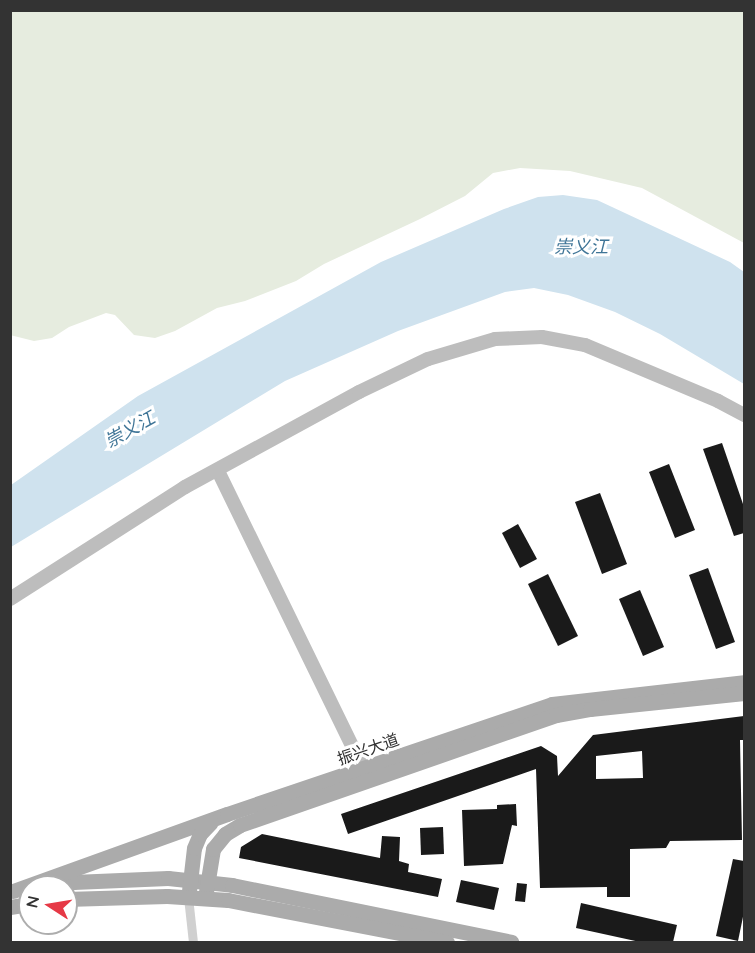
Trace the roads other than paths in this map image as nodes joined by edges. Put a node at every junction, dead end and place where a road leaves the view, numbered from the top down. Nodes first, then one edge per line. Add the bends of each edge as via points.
1 (744, 415) edge
2 (218, 471) junction
3 (10, 599) edge
4 (744, 682) edge
5 (744, 693) edge
6 (367, 775) junction
7 (227, 814) junction
8 (190, 880) junction
9 (78, 882) edge
10 (206, 882) junction
11 (12, 891) edge
12 (189, 897) junction
13 (205, 898) junction
14 (78, 899) edge
15 (193, 942) edge
16 (447, 942) edge
17 (511, 942) edge

1 - 2 main road via 585,345 542,338 495,339 428,359 358,392
2 - 3 main road via 185,487
2 - 6 main road
4 - 6 main road, 振兴大道 via 552,704
5 - 6 main road, 振兴大道 via 556,715
6 - 7 main road, 振兴大道
6 - 10 main road, 振兴大道 via 225,834 213,849
7 - 8 main road via 200,834
7 - 11 main road, 振兴大道
8 - 9 main road
8 - 10 main road
8 - 12 main road
10 - 13 main road
10 - 17 main road
12 - 13 main road
12 - 14 main road
12 - 15 street
13 - 16 main road via 264,905

